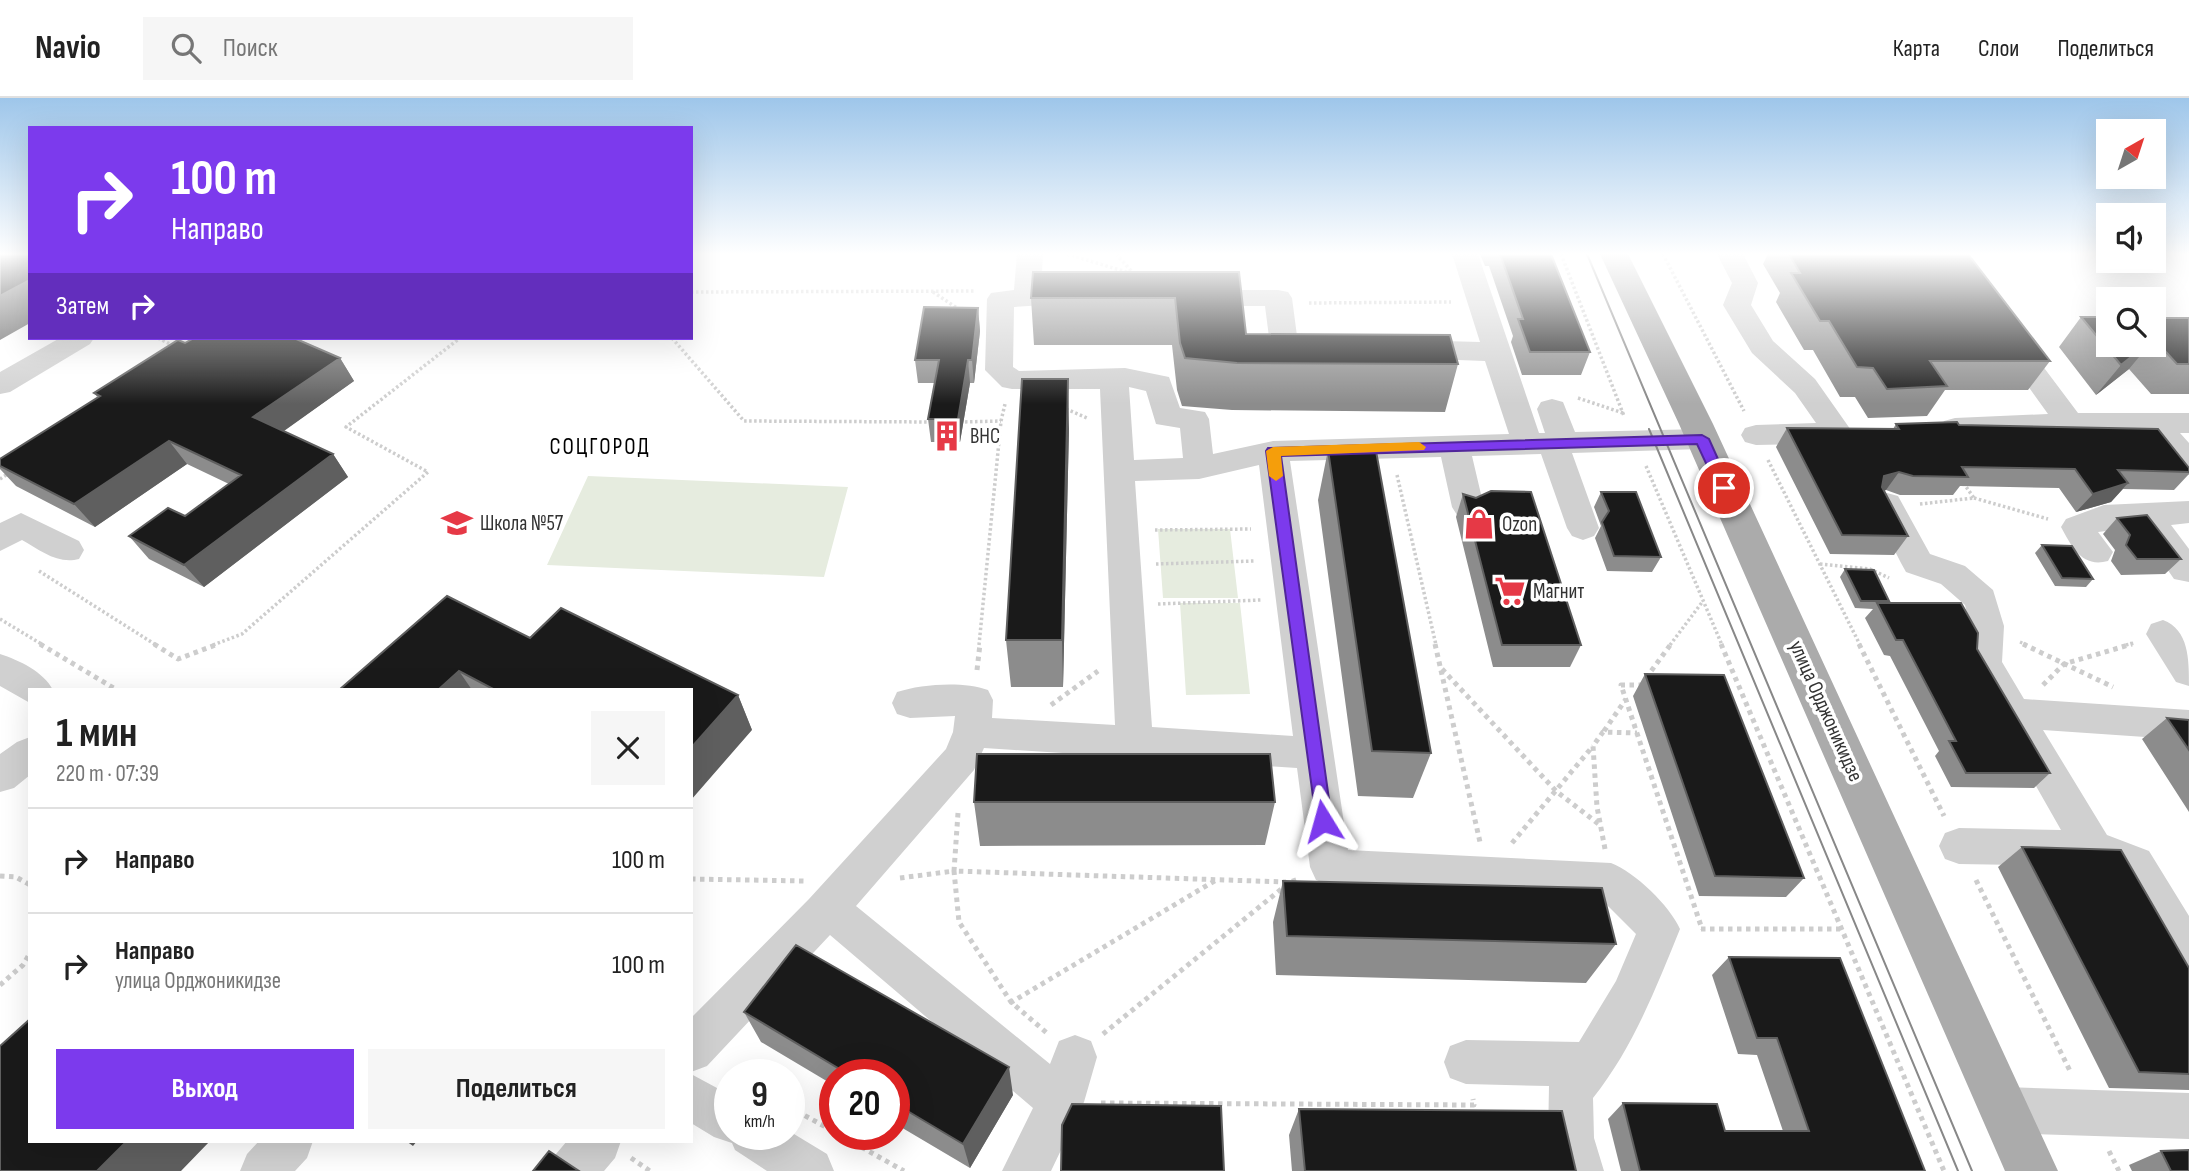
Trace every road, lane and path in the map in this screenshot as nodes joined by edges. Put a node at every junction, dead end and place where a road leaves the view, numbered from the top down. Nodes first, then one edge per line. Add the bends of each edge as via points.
1 (997, 304) edge
2 (1278, 304) edge
3 (1481, 304) edge
4 (1581, 304) edge
5 (1638, 304) edge
6 (1688, 304) edge
7 (1737, 304) edge
8 (1994, 320) edge
9 (76, 340) edge
10 (162, 340) edge
11 (457, 340) edge
12 (674, 340) edge
13 (181, 351) edge
14 (1497, 352) junction
15 (4, 379) edge
16 (1114, 379) junction
17 (1012, 380) junction
18 (1058, 406) edge
19 (1552, 409) dead end
20 (1092, 410) dead end
21 (1001, 421) junction
22 (936, 422) edge
23 (949, 422) edge
24 (2070, 424) junction
25 (2154, 424) junction
26 (2189, 424) edge
27 (1925, 429) edge
28 (1756, 435) junction
29 (1702, 439) junction
30 (1635, 441) junction
31 (1548, 443) junction
32 (1454, 446) junction
33 (1391, 447) junction
34 (1273, 451) junction
35 (2189, 464) edge
36 (1199, 468) junction
37 (1121, 471) junction
38 (11, 472) edge
39 (1960, 478) edge
40 (0, 479) edge
41 (1974, 498) junction
42 (1887, 504) joint
43 (1468, 507) edge
44 (2189, 512) edge
45 (2147, 516) junction
46 (2077, 527) junction
47 (1583, 528) dead end
48 (1124, 530) junction
49 (0, 539) edge
50 (1286, 544) junction
51 (67, 550) dead end
52 (2096, 552) dead end
53 (1125, 565) junction
54 (33, 568) dead end
55 (2186, 570) dead end
56 (1293, 598) junction
57 (1703, 601) junction
58 (1128, 605) junction
59 (0, 619) edge
60 (2176, 635) edge
61 (1440, 667) junction
62 (0, 668) edge
63 (2189, 672) edge
64 (1104, 678) dead end
65 (1641, 685) junction
66 (1655, 685) edge
67 (1724, 685) edge
68 (1738, 685) junction
69 (32, 688) edge
70 (114, 688) edge
71 (1626, 699) junction
72 (910, 703) dead end
73 (2015, 713) junction
74 (2189, 725) edge
75 (970, 730) junction
76 (1603, 732) junction
77 (1637, 733) junction
78 (1017, 734) junction
79 (1134, 740) junction
80 (1593, 746) junction
81 (1314, 753) junction
82 (28, 755) edge
83 (0, 776) edge
84 (1556, 791) junction
85 (1601, 826) junction
86 (1959, 846) junction
87 (2093, 848) junction
88 (954, 871) junction
89 (1487, 874) junction
90 (0, 876) edge
91 (1217, 880) junction
92 (1611, 881) junction
93 (28, 883) edge
94 (828, 908) junction
95 (1659, 929) junction
96 (1702, 929) junction
97 (1840, 929) junction
98 (2189, 954) edge
99 (28, 956) edge
100 (23, 965) junction
101 (28, 969) edge
102 (0, 985) edge
103 (1011, 1002) junction
104 (975, 1031) junction
105 (693, 1048) edge
106 (1074, 1057) junction
107 (1466, 1062) joint
108 (1591, 1065) junction
109 (693, 1098) edge
110 (1061, 1102) junction
111 (2005, 1110) junction
112 (714, 1111) edge
113 (2091, 1113) junction
114 (2189, 1116) edge
115 (288, 1143) edge
116 (596, 1143) edge
117 (777, 1150) edge
118 (866, 1150) edge
119 (264, 1171) edge
120 (573, 1171) edge
121 (810, 1171) edge
122 (904, 1171) edge
123 (1027, 1171) edge
124 (1580, 1171) edge
125 (1944, 1171) edge
126 (2032, 1171) edge
127 (2119, 1171) edge

1 - 17 street via 987,319 999,370
2 - 14 street via 1284,345
3 - 14 street
4 - 30 path
5 - 29 main road, улица Орджоникидзе
6 - 28 path
7 - 28 street via 1762,347 1850,432
8 - 24 street
9 - 15 street
10 - 13 path
11 - 54 path via 346,427 428,472 242,634 178,659
12 - 22 path via 744,421
14 - 31 street
16 - 17 street
16 - 36 street via 1159,384 1167,417 1194,419
16 - 37 street
17 - 21 path
18 - 20 path via 1093,421
19 - 31 street
21 - 23 path
21 - 75 path
24 - 25 street
24 - 27 street
25 - 26 street
25 - 35 street
28 - 86 path
29 - 30 street
29 - 111 main road, улица Орджоникидзе
30 - 31 street
30 - 57 path
31 - 32 street
31 - 47 street
32 - 33 street
32 - 43 street
33 - 34 street
33 - 61 path
34 - 36 street
34 - 50 street
36 - 37 street
37 - 48 street
38 - 40 path
39 - 41 path
41 - 42 path
41 - 46 path
42 - 73 street via 1918,563 1953,575 1982,599 1987,626 1984,663
44 - 45 street
45 - 46 street via 2104,517
45 - 55 street
46 - 52 street
48 - 50 path
48 - 53 street
49 - 51 street via 21,525
50 - 53 path
50 - 56 street
53 - 58 street
56 - 58 path
56 - 81 street
57 - 65 path
57 - 68 path
58 - 79 street
59 - 70 path
60 - 63 street
60 - 73 path via 2064,664
61 - 84 path
61 - 89 path
62 - 69 street
64 - 78 path via 1104,667
65 - 66 path
65 - 71 path via 1620,684
67 - 68 path
68 - 97 path
71 - 76 path
71 - 77 path
72 - 75 street
73 - 74 street
73 - 87 street
75 - 78 street
75 - 88 path
75 - 94 street
76 - 77 path
76 - 80 path
77 - 96 path
78 - 79 street
79 - 81 street
80 - 84 path
80 - 85 path
81 - 89 street via 1330,867
82 - 83 street
84 - 85 path
84 - 89 path
85 - 92 path
86 - 87 street
86 - 113 path
87 - 98 street via 2135,864
88 - 91 path
88 - 103 path via 959,922
89 - 92 street
90 - 93 path
91 - 103 path
91 - 106 path via 1290,882
92 - 95 street
94 - 104 street
94 - 105 street
95 - 96 path
95 - 108 street via 1631,996
96 - 97 path
97 - 125 path
99 - 100 path
100 - 101 path
100 - 102 path
103 - 104 path
103 - 106 path
104 - 110 street
106 - 110 street
107 - 108 street
107 - 110 path via 1475,1105
108 - 124 street via 1570,1091 1571,1138
109 - 112 street
110 - 123 street
111 - 113 street
111 - 126 main road, улица Орджоникидзе
113 - 114 street
113 - 127 path
115 - 119 street
116 - 120 street
117 - 121 street
118 - 122 path

